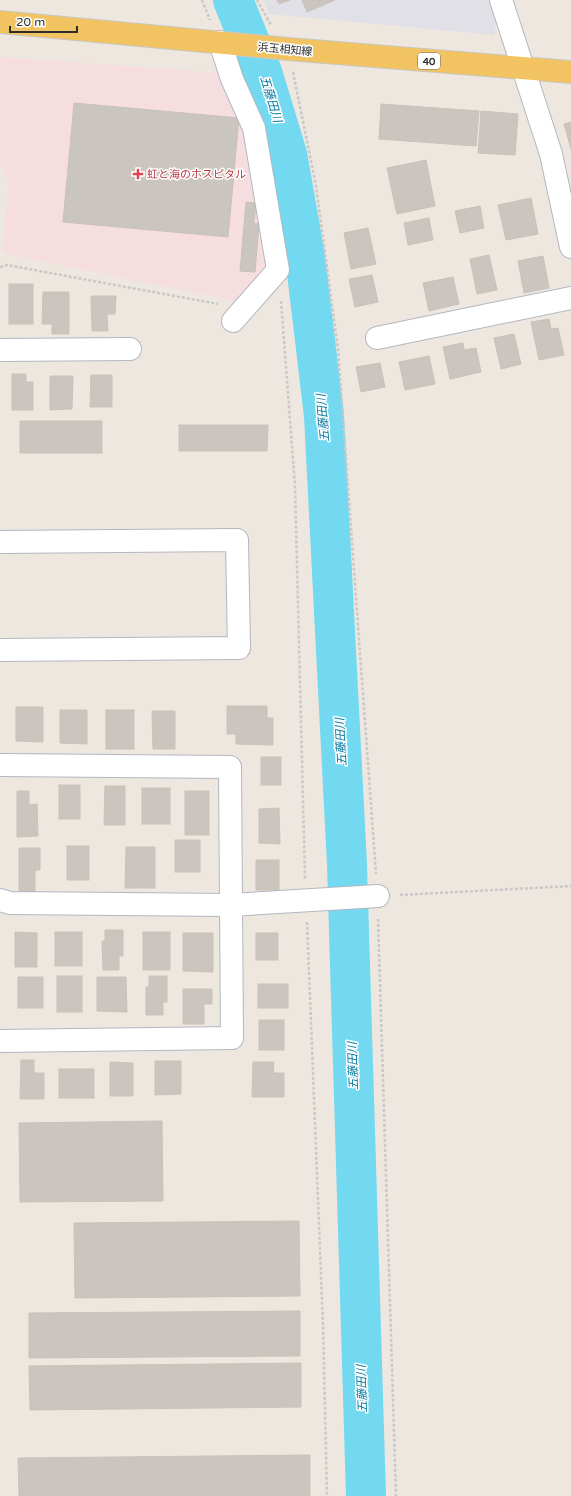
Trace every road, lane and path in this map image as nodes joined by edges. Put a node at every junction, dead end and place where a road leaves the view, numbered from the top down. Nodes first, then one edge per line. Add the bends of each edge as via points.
1 (257, 0) edge
2 (501, 0) edge
3 (0, 22) edge
4 (220, 42) junction
5 (288, 50) junction
6 (522, 68) junction
7 (571, 72) edge
8 (571, 247) edge
9 (0, 267) edge
10 (571, 298) edge
11 (238, 315) joint
12 (378, 338) dead end
13 (130, 349) dead end
14 (0, 350) edge
15 (0, 542) edge
16 (0, 650) edge
17 (0, 765) edge
18 (571, 886) edge
19 (378, 896) junction
20 (0, 900) edge
21 (231, 905) junction
22 (0, 1042) edge
23 (396, 1496) edge

1 - 5 path via 265,17
2 - 6 street
3 - 4 main road, 浜玉相知線 / 40
4 - 5 main road, 浜玉相知線 / 40
4 - 11 street via 232,79 254,128 278,270
5 - 6 main road, 浜玉相知線 / 40
5 - 19 path via 316,186 338,349
6 - 7 main road, 浜玉相知線 / 40
6 - 8 street via 551,154
9 - 11 path via 7,266
10 - 12 street
13 - 14 street
15 - 16 street via 237,540 240,648
17 - 21 street via 230,767
18 - 19 path
19 - 21 street
19 - 23 path
20 - 21 street via 10,903
21 - 22 street via 232,1038

